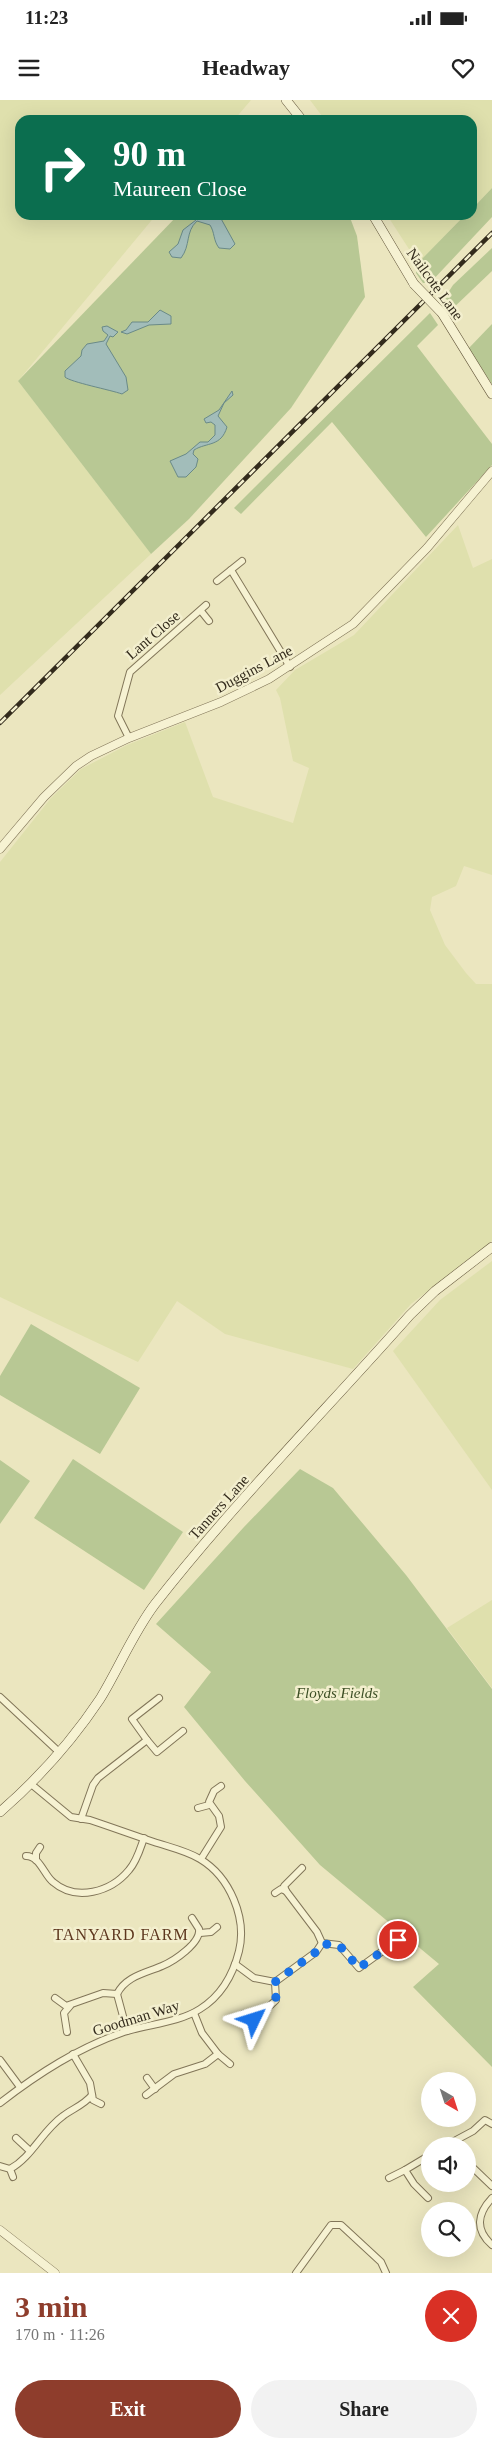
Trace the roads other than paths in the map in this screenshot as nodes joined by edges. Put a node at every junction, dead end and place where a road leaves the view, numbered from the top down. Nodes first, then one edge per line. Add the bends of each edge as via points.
1 (286, 100) edge
2 (298, 115) edge
3 (375, 220) edge
4 (492, 394) edge
5 (492, 471) edge
6 (242, 561) dead end
7 (231, 570) junction
8 (217, 582) dead end
9 (206, 605) dead end
10 (200, 611) junction
11 (209, 621) dead end
12 (290, 667) junction
13 (129, 738) junction
14 (0, 849) edge
15 (492, 1247) edge
16 (0, 1697) edge
17 (159, 1698) dead end
18 (183, 1731) dead end
19 (147, 1740) junction
20 (59, 1752) junction
21 (31, 1784) junction
22 (220, 1786) dead end
23 (209, 1805) junction
24 (198, 1808) dead end
25 (0, 1812) edge
26 (81, 1820) junction
27 (144, 1838) junction
28 (40, 1847) dead end
29 (26, 1856) dead end
30 (36, 1860) junction
31 (201, 1860) junction
32 (302, 1868) dead end
33 (286, 1891) junction
34 (276, 1893) dead end
35 (192, 1918) dead end
36 (217, 1927) dead end
37 (200, 1933) junction
38 (398, 1940) dead end
39 (322, 1944) junction
40 (235, 1964) junction
41 (275, 1982) junction
42 (117, 1994) junction
43 (55, 1998) dead end
44 (70, 2006) junction
45 (194, 2013) junction
46 (243, 2014) dead end
47 (258, 2017) junction
48 (258, 2029) dead end
49 (67, 2032) dead end
50 (127, 2032) junction
51 (73, 2054) junction
52 (218, 2054) junction
53 (0, 2060) edge
54 (230, 2064) dead end
55 (146, 2078) dead end
56 (20, 2086) junction
57 (155, 2089) junction
58 (92, 2095) junction
59 (146, 2095) dead end
60 (0, 2103) edge
61 (101, 2104) dead end
62 (492, 2124) edge
63 (464, 2137) edge
64 (16, 2138) dead end
65 (30, 2151) junction
66 (421, 2160) edge
67 (0, 2166) edge
68 (10, 2169) junction
69 (405, 2170) junction
70 (476, 2171) edge
71 (13, 2177) dead end
72 (389, 2178) dead end
73 (492, 2186) edge
74 (428, 2198) dead end
75 (492, 2198) edge
76 (0, 2230) edge
77 (492, 2245) edge
78 (55, 2273) edge
79 (296, 2273) edge
80 (386, 2273) edge

1 - 2 main road
3 - 4 main road, Nailcote Lane, bridge via 414,284 442,313
5 - 12 street, Duggins Lane via 421,555 353,624
6 - 7 street
7 - 8 street
7 - 12 street
9 - 10 street, Lant Close
10 - 11 street, Lant Close
10 - 13 street, Lant Close via 130,672 118,716
12 - 13 street, Duggins Lane via 221,702
13 - 14 street, Duggins Lane via 76,766 44,797
15 - 20 main road, Tanners Lane via 435,1291 410,1315 188,1562 147,1615 99,1700
16 - 20 street
17 - 19 street via 132,1719
18 - 19 street via 157,1752
19 - 26 street via 92,1785
20 - 21 main road, Tanners Lane
21 - 25 main road, Tanners Lane
21 - 26 street, Goodman Way via 64,1813
22 - 23 street via 214,1791
23 - 24 street
23 - 31 street via 219,1816 221,1827
26 - 27 street, Goodman Way
27 - 30 street via 130,1870 91,1894 57,1885
27 - 31 street, Goodman Way
28 - 30 street
29 - 30 street
31 - 40 street, Goodman Way via 233,1895 241,1933
32 - 33 street via 288,1880 284,1886
33 - 34 street via 282,1889
33 - 39 street via 317,1932
35 - 37 street
36 - 37 street via 211,1932
37 - 42 street via 194,1943 167,1964 137,1975
38 - 39 street via 359,1968 339,1945
39 - 41 street
40 - 41 street via 254,1978
40 - 45 street, Goodman Way via 222,1989
41 - 47 street via 276,2000
42 - 44 street via 103,1993
42 - 50 street
43 - 44 street via 62,2005
44 - 49 street via 64,2014
45 - 50 street, Goodman Way
45 - 52 street via 202,2033
46 - 47 street via 251,2021
47 - 48 street
50 - 51 street, Goodman Way
51 - 56 street, Goodman Way
51 - 58 street via 90,2083
52 - 54 street
52 - 57 street via 205,2064 174,2074
53 - 56 street
55 - 57 street
56 - 60 street, Goodman Way
57 - 59 street
58 - 61 street
58 - 65 street via 61,2117
62 - 63 street via 485,2120
64 - 65 street
65 - 68 street
66 - 69 street
67 - 68 street
68 - 71 street
69 - 72 street
69 - 74 street
70 - 73 street
75 - 77 street via 480,2214 479,2224 481,2233
76 - 78 street
79 - 80 street via 331,2225 341,2225 382,2262

